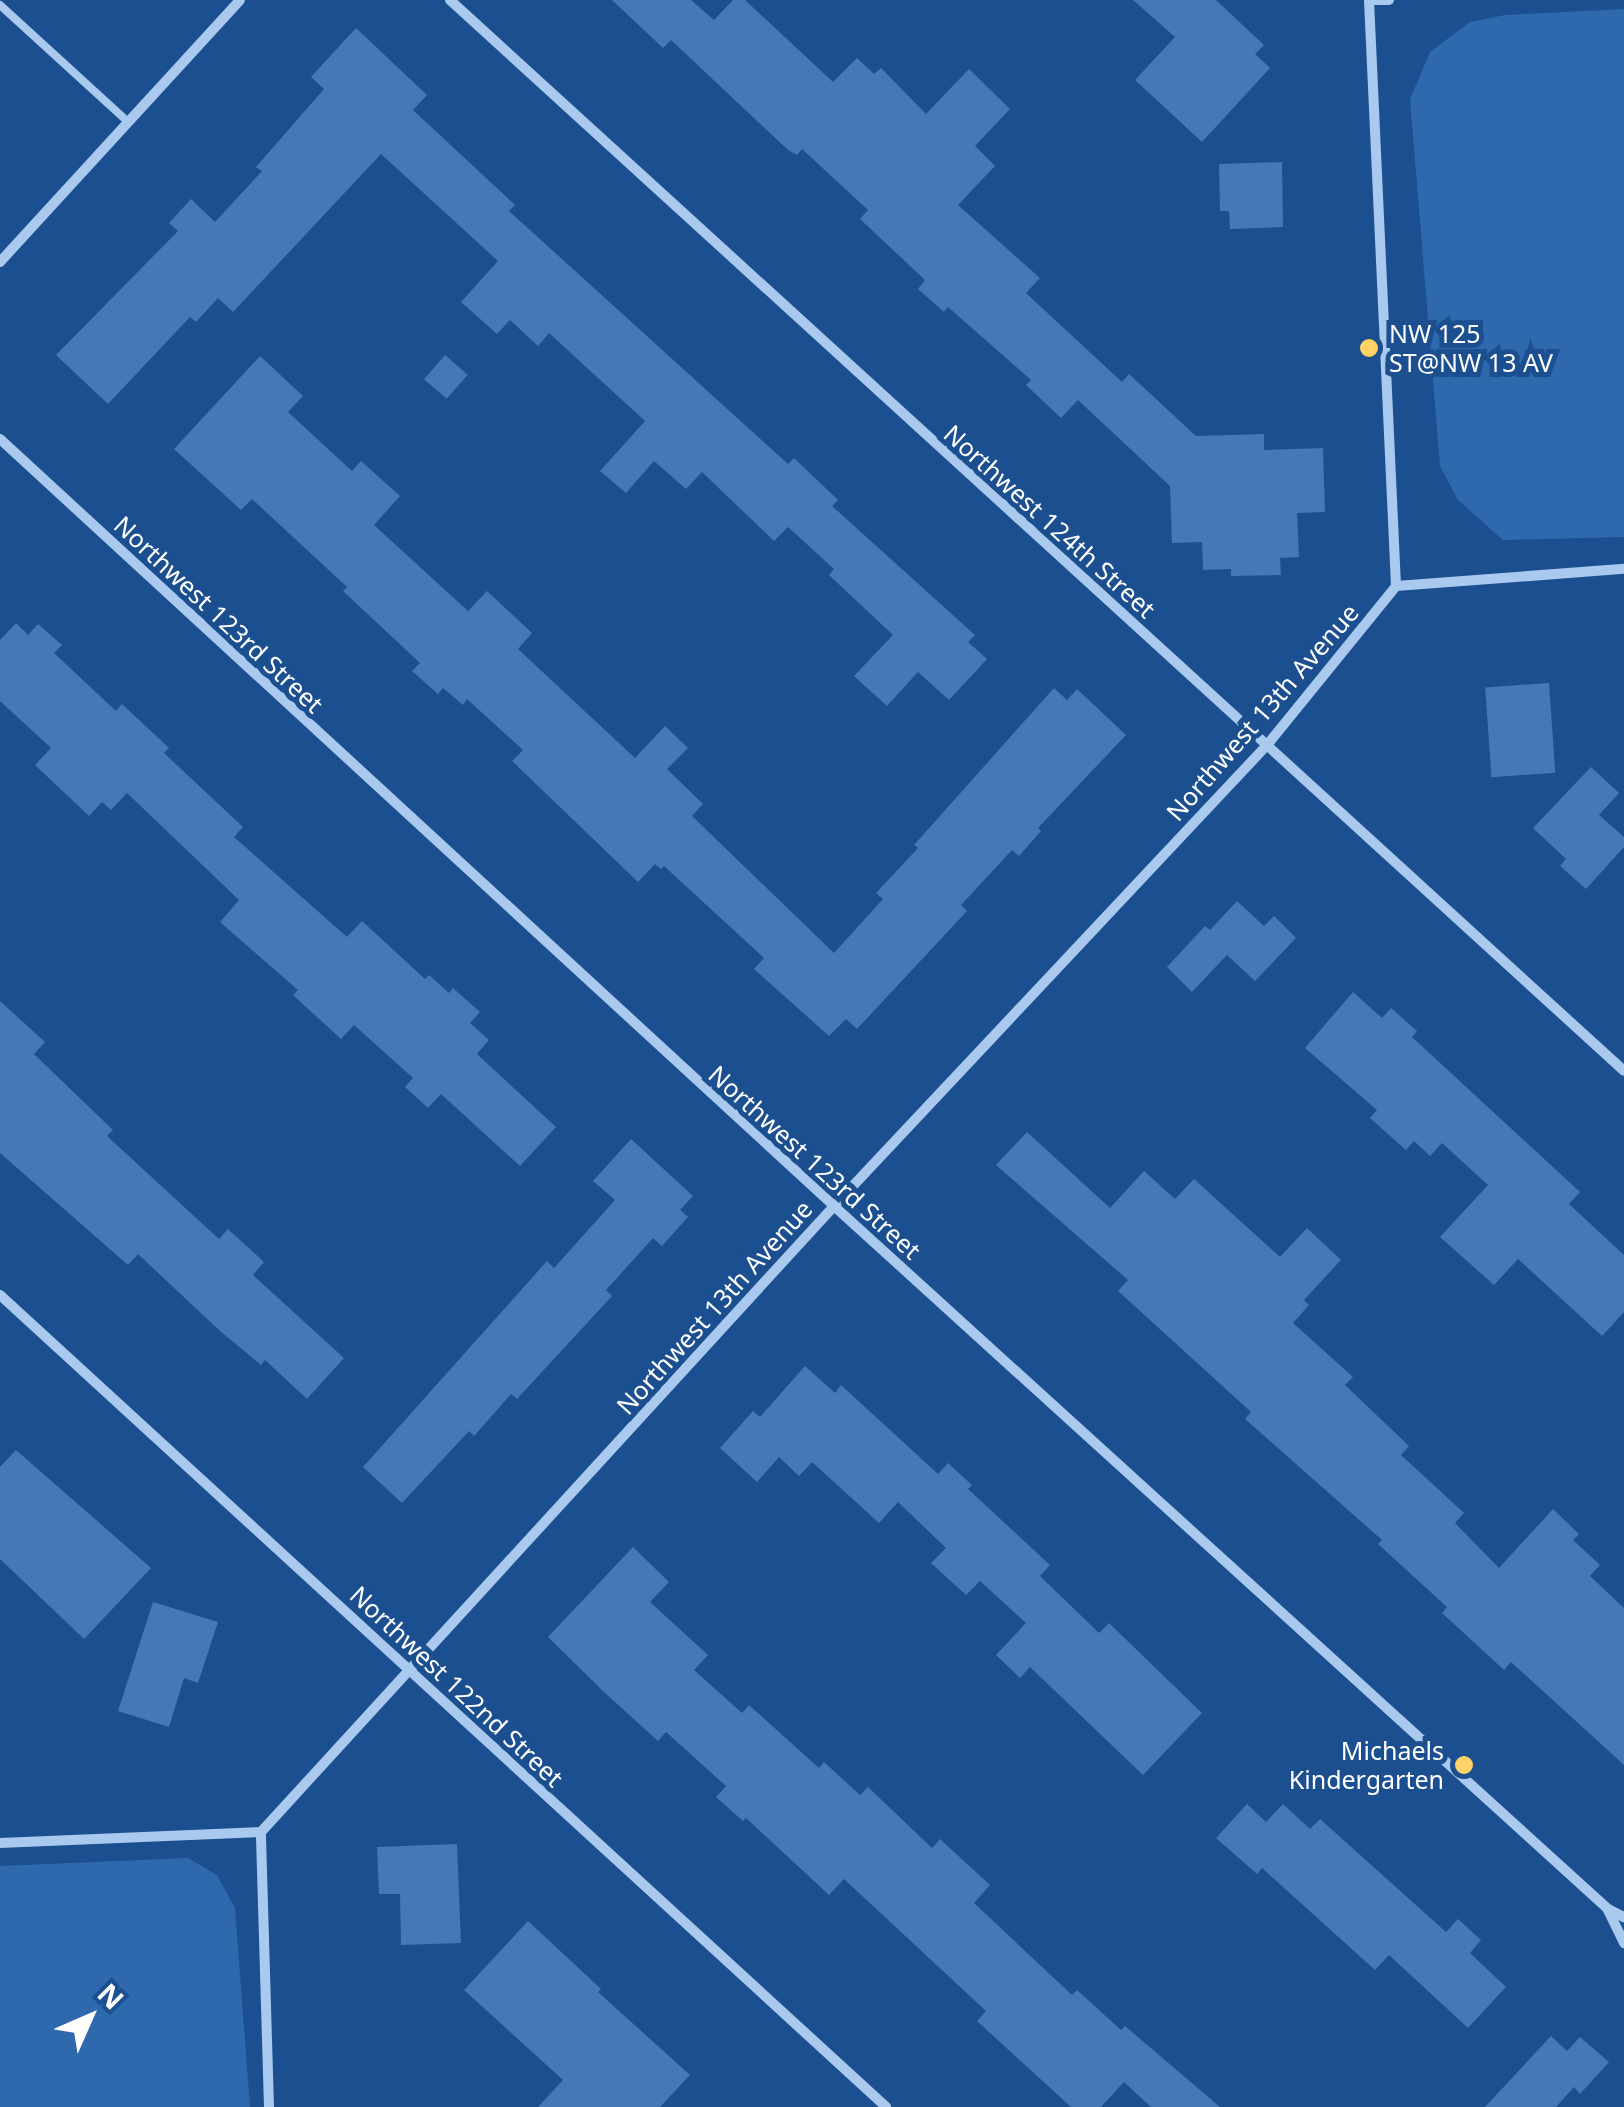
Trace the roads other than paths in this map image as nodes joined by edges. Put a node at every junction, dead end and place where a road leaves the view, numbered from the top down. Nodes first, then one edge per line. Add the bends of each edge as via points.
1 (240, 0) edge
2 (450, 0) edge
3 (1369, 0) edge
4 (1389, 0) edge
5 (0, 6) edge
6 (128, 122) junction
7 (0, 262) edge
8 (0, 440) edge
9 (1624, 569) edge
10 (1396, 586) junction
11 (1267, 745) junction
12 (1624, 1071) edge
13 (834, 1206) junction
14 (0, 1295) edge
15 (410, 1670) junction
16 (262, 1832) junction
17 (0, 1844) edge
18 (1608, 1909) junction
19 (1624, 1917) edge
20 (1624, 1943) edge
21 (270, 2107) edge
22 (886, 2107) edge

1 - 6 street
2 - 11 street, Northwest 124th Street
3 - 4 street
3 - 10 street
5 - 6 lane
6 - 7 street
8 - 13 street, Northwest 123rd Street
9 - 10 street
10 - 11 street, Northwest 13th Avenue
11 - 12 street, Northwest 124th Street
11 - 13 street, Northwest 13th Avenue
13 - 15 street, Northwest 13th Avenue
13 - 18 street, Northwest 123rd Street
14 - 15 street, Northwest 122nd Street
15 - 16 street, Northwest 13th Avenue
15 - 22 street, Northwest 122nd Street
16 - 17 street
16 - 21 street
18 - 19 street, Northwest 123rd Street
18 - 20 street, Northwest 123rd Street

